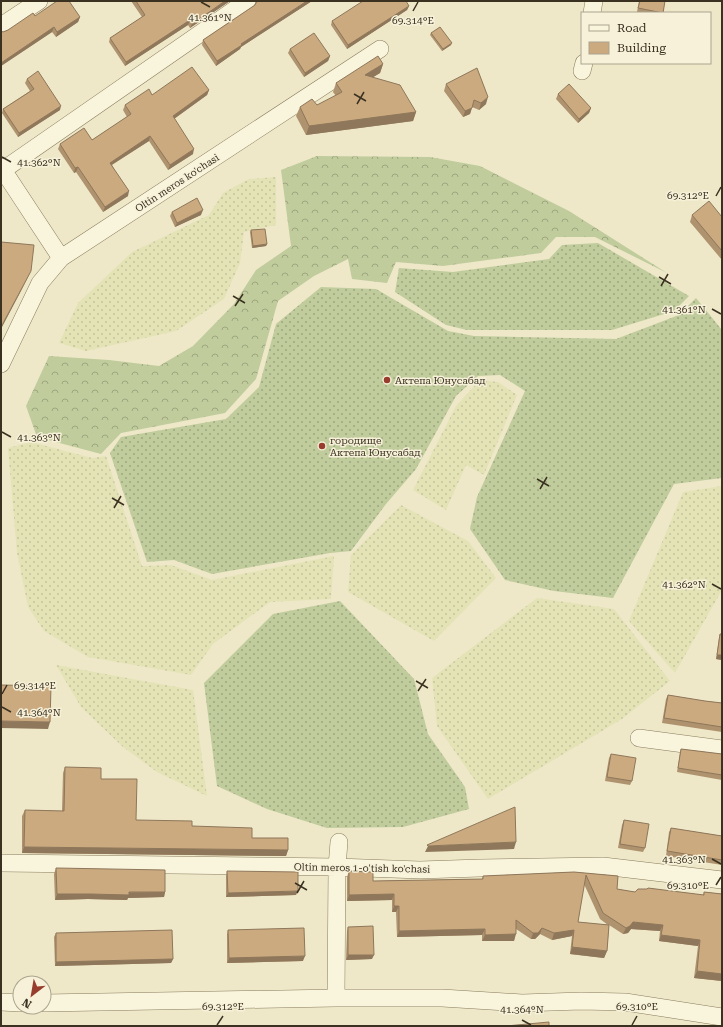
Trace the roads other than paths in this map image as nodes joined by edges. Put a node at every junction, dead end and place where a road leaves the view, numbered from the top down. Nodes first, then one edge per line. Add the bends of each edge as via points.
1 (39, 1) edge
2 (247, 1) edge
3 (594, 1) edge
4 (592, 12) edge
5 (1, 26) edge
6 (380, 49) dead end
7 (2, 168) edge
8 (61, 258) junction
9 (1, 364) edge
10 (640, 738) dead end
11 (722, 749) edge
12 (339, 842) dead end
13 (1, 863) edge
14 (336, 866) junction
15 (722, 880) edge
16 (336, 998) junction
17 (1, 1002) edge
18 (12, 1003) edge
19 (52, 1003) edge
20 (722, 1016) edge

1 - 5 street
2 - 7 street
3 - 4 street
6 - 8 street, Oltin meros ko'chasi
7 - 8 street
8 - 9 street, Oltin meros ko'chasi via 40,283
10 - 11 street
12 - 14 street
13 - 14 street, Oltin meros 1-o'tish ko'chasi
14 - 15 street, Oltin meros 1-o'tish ko'chasi via 420,870 603,866
14 - 16 street
16 - 19 street
16 - 20 street via 442,998 522,1003 626,1002
17 - 18 street

